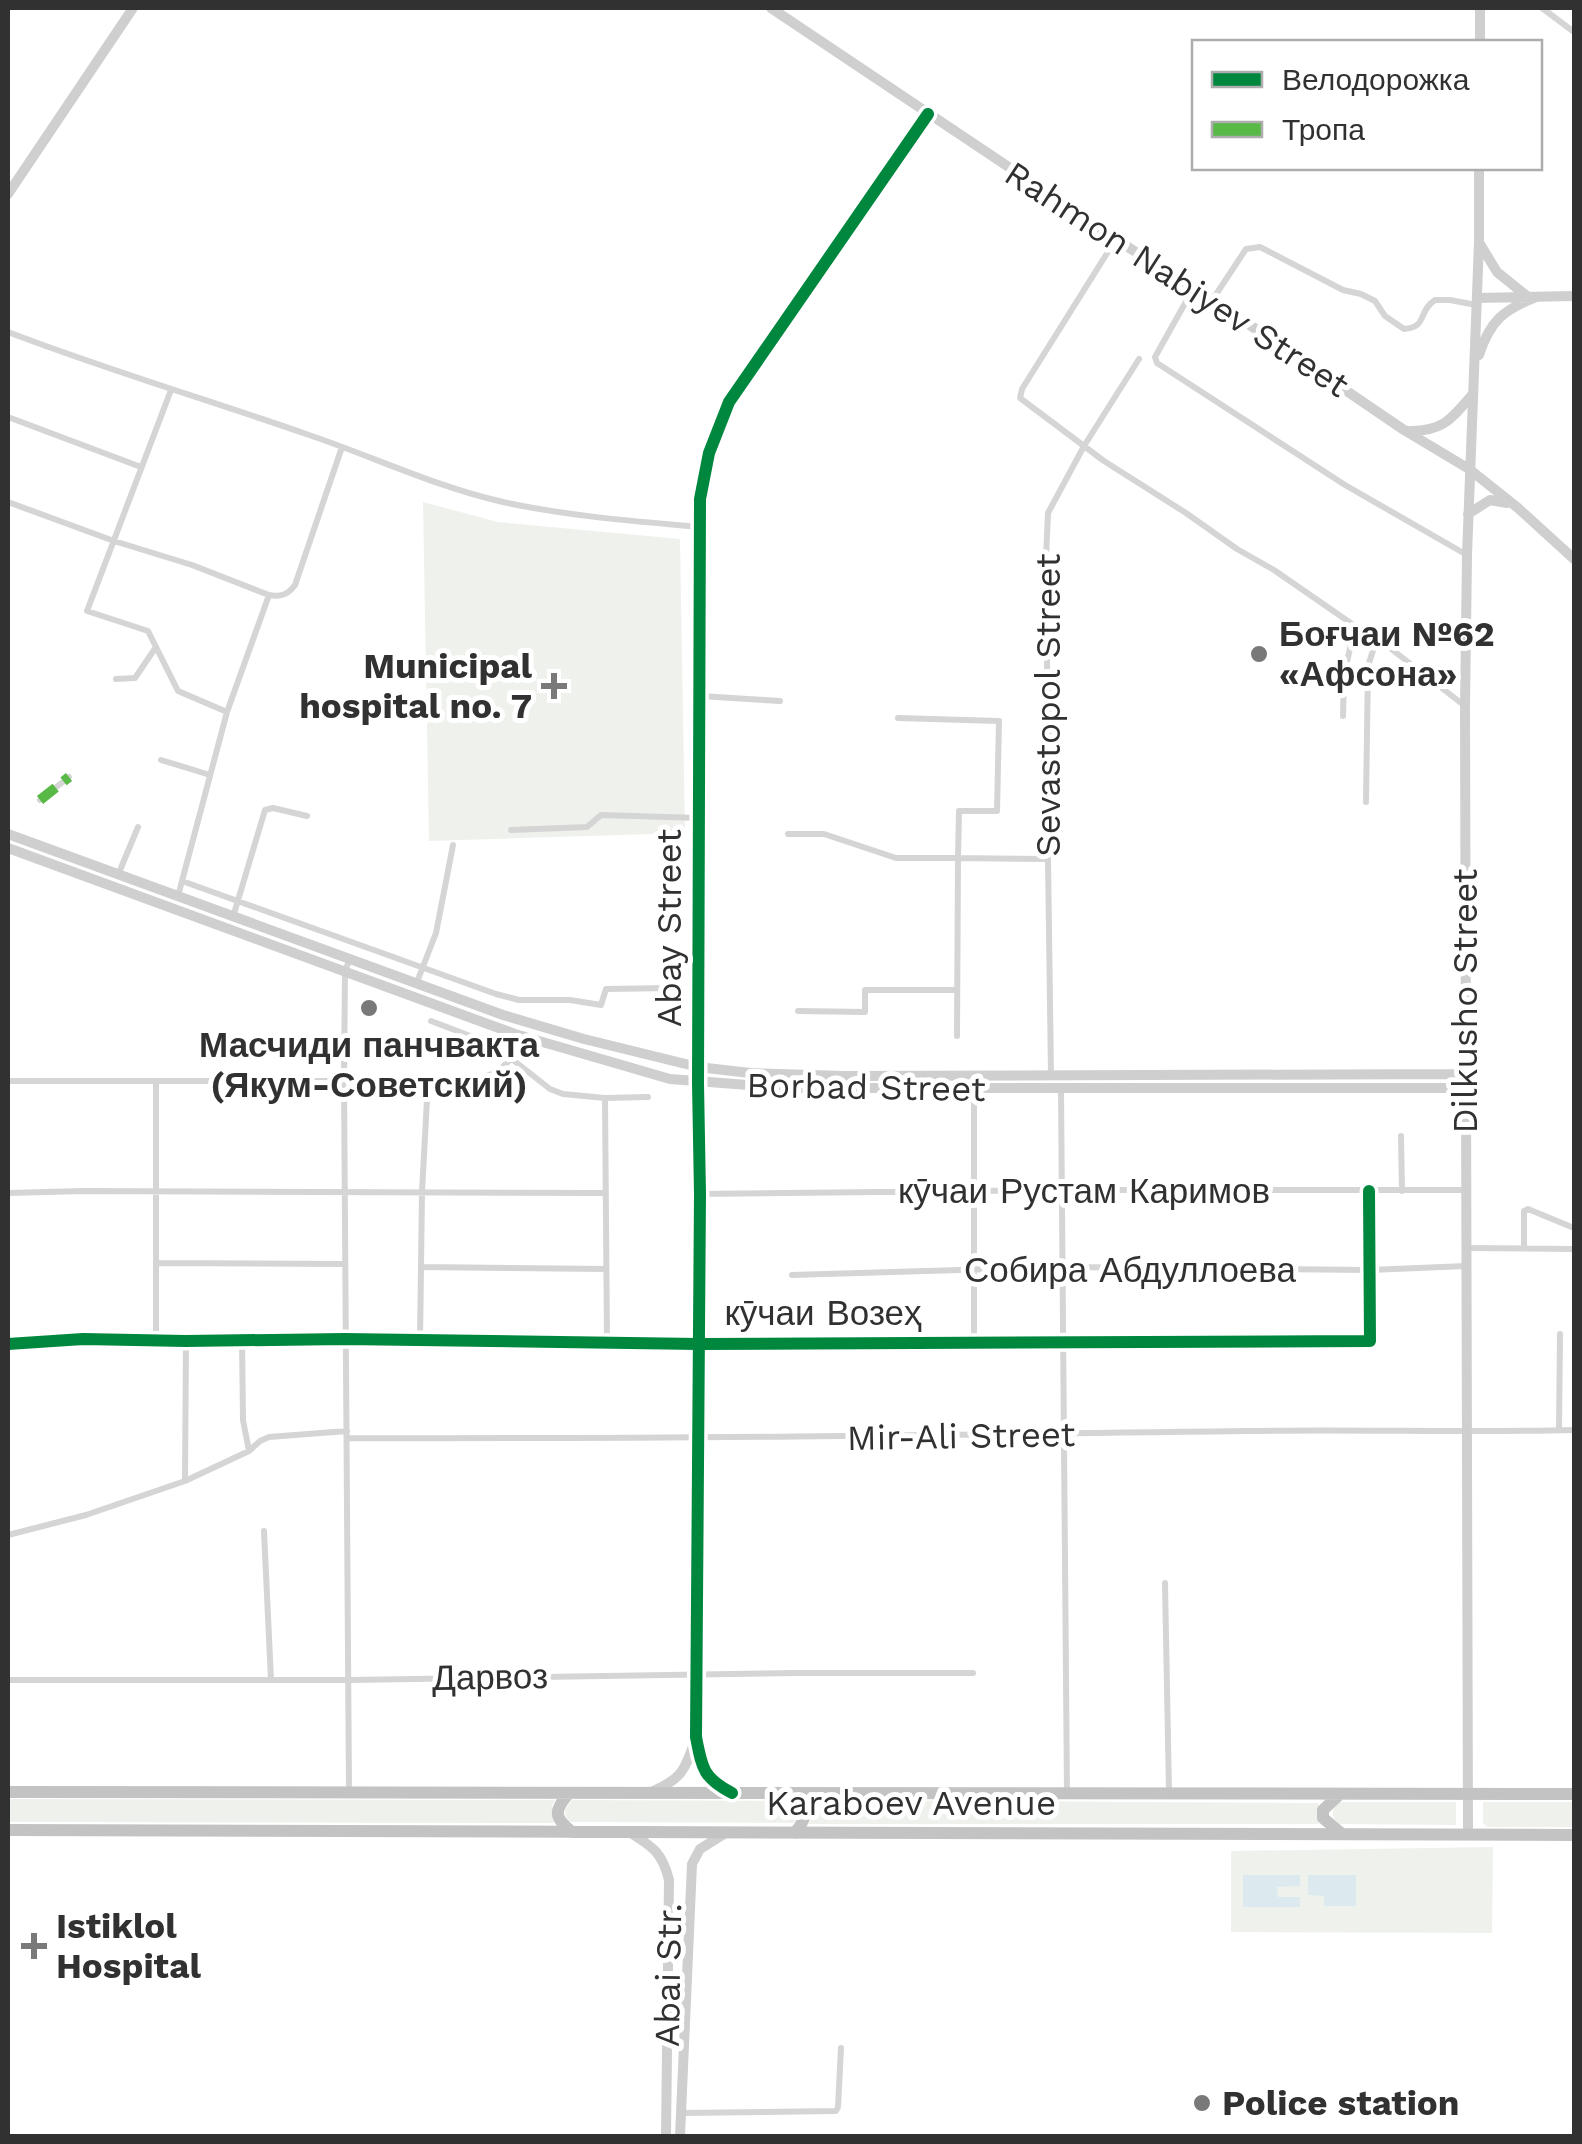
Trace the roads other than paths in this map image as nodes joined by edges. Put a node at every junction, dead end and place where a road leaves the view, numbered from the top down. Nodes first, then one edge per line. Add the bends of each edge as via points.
1 (133, 8) edge
2 (771, 8) edge
3 (1480, 8) edge
4 (1542, 8) edge
5 (1574, 32) edge
6 (1480, 40) edge
7 (928, 114) junction
8 (1479, 170) edge
9 (8, 194) edge
10 (1116, 239) junction
11 (1479, 242) junction
12 (1193, 289) junction
13 (1574, 296) edge
14 (1532, 297) junction
15 (1213, 300) junction
16 (1477, 302) junction
17 (8, 332) edge
18 (1139, 359) dead end
19 (1474, 370) junction
20 (172, 390) junction
21 (1473, 394) junction
22 (8, 418) edge
23 (1404, 430) junction
24 (342, 446) junction
25 (1084, 446) junction
26 (141, 467) junction
27 (1469, 469) junction
28 (8, 502) edge
29 (1518, 508) junction
30 (1468, 514) junction
31 (699, 527) junction
32 (114, 541) junction
33 (1466, 554) junction
34 (1574, 560) edge
35 (269, 596) junction
36 (1355, 626) junction
37 (1377, 638) junction
38 (156, 647) junction
39 (116, 680) dead end
40 (699, 696) junction
41 (780, 701) dead end
42 (1464, 706) junction
43 (227, 712) junction
44 (1343, 716) dead end
45 (898, 718) dead end
46 (161, 760) dead end
47 (210, 775) junction
48 (69, 777) dead end
49 (40, 800) dead end
50 (1366, 802) dead end
51 (308, 816) dead end
52 (699, 818) junction
53 (138, 827) dead end
54 (511, 830) dead end
55 (8, 834) edge
56 (788, 834) dead end
57 (453, 844) dead end
58 (8, 848) edge
59 (958, 858) junction
60 (1048, 859) junction
61 (118, 874) junction
62 (182, 881) junction
63 (178, 897) junction
64 (238, 901) junction
65 (233, 917) junction
66 (350, 959) junction
67 (422, 968) junction
68 (345, 971) junction
69 (416, 983) junction
70 (671, 988) dead end
71 (957, 990) junction
72 (798, 1012) dead end
73 (431, 1021) dead end
74 (957, 1036) dead end
75 (510, 1060) junction
76 (698, 1067) junction
77 (1465, 1074) junction
78 (1050, 1075) junction
79 (344, 1080) junction
80 (428, 1080) junction
81 (8, 1081) edge
82 (156, 1081) junction
83 (698, 1083) junction
84 (1464, 1088) junction
85 (974, 1089) junction
86 (1061, 1090) junction
87 (648, 1097) dead end
88 (605, 1098) junction
89 (1401, 1136) dead end
90 (1062, 1190) junction
91 (1467, 1190) junction
92 (975, 1191) junction
93 (1369, 1191) junction
94 (1402, 1191) junction
95 (155, 1192) junction
96 (344, 1192) junction
97 (422, 1192) junction
98 (8, 1193) edge
99 (605, 1194) junction
100 (700, 1194) junction
101 (1574, 1228) edge
102 (1468, 1248) junction
103 (1524, 1248) junction
104 (1574, 1248) edge
105 (156, 1263) junction
106 (344, 1264) junction
107 (421, 1266) junction
108 (1064, 1266) junction
109 (1468, 1266) junction
110 (606, 1269) junction
111 (975, 1269) junction
112 (1370, 1270) junction
113 (792, 1275) dead end
114 (1560, 1334) dead end
115 (156, 1339) junction
116 (242, 1339) junction
117 (344, 1339) junction
118 (420, 1340) junction
119 (186, 1341) junction
120 (606, 1342) junction
121 (974, 1342) junction
122 (1064, 1342) junction
123 (8, 1344) edge
124 (698, 1344) junction
125 (1559, 1430) junction
126 (1574, 1430) edge
127 (1467, 1432) junction
128 (347, 1434) junction
129 (1063, 1435) junction
130 (699, 1438) junction
131 (249, 1452) junction
132 (185, 1480) junction
133 (264, 1531) dead end
134 (8, 1535) edge
135 (1165, 1583) dead end
136 (698, 1674) junction
137 (973, 1674) dead end
138 (8, 1680) edge
139 (270, 1680) junction
140 (349, 1680) junction
141 (696, 1737) junction
142 (8, 1792) edge
143 (348, 1792) junction
144 (570, 1793) junction
145 (648, 1793) junction
146 (732, 1793) junction
147 (793, 1793) junction
148 (1067, 1794) junction
149 (1169, 1794) junction
150 (1340, 1794) junction
151 (1468, 1794) junction
152 (1574, 1794) edge
153 (8, 1830) edge
154 (572, 1832) junction
155 (628, 1832) junction
156 (727, 1832) junction
157 (795, 1833) junction
158 (1342, 1834) junction
159 (1468, 1835) junction
160 (1574, 1835) edge
161 (842, 2048) dead end
162 (680, 2114) junction
163 (666, 2136) edge
164 (680, 2136) edge

1 - 9 main road
2 - 7 main road, Rahmon Nabiyev Street
3 - 6 main road
4 - 5 street
7 - 10 main road, Rahmon Nabiyev Street
7 - 31 main road, Abay Street via 729,402 709,453
8 - 11 main road, Dilkusho Street
10 - 12 main road, Rahmon Nabiyev Street
10 - 25 street via 1020,398
11 - 14 main road via 1497,272
11 - 16 main road, Dilkusho Street
12 - 15 main road, Rahmon Nabiyev Street
12 - 33 street via 1157,363
13 - 14 main road
14 - 16 main road
14 - 19 main road via 1497,318
15 - 16 street via 1246,249 1260,246 1375,301 1404,330 1420,324 1435,300
15 - 23 main road, Rahmon Nabiyev Street
16 - 19 main road, Dilkusho Street
17 - 20 street
18 - 25 street, Sevastopol Street
19 - 21 main road, Dilkusho Street
20 - 24 street
20 - 26 street
21 - 23 main road via 1438,428
21 - 27 main road, Dilkusho Street
22 - 26 street
23 - 27 main road, Rahmon Nabiyev Street
24 - 31 street via 505,503
24 - 35 street via 294,584 286,594
25 - 36 street
25 - 60 street, Sevastopol Street via 1048,514
26 - 32 street
27 - 29 main road, Rahmon Nabiyev Street
27 - 30 main road, Dilkusho Street
28 - 32 street
29 - 30 main road via 1490,500
29 - 34 main road, Rahmon Nabiyev Street
30 - 33 main road, Dilkusho Street
31 - 40 main road, Abay Street
32 - 35 street
32 - 38 street via 87,612 148,631
33 - 42 main road, Dilkusho Street
35 - 43 street
36 - 37 street
36 - 44 street
37 - 42 street
37 - 50 street via 1368,666
38 - 39 street via 135,678
38 - 43 street via 178,691
40 - 41 street
40 - 52 main road, Abay Street
42 - 77 main road, Dilkusho Street
43 - 47 street
45 - 59 street via 999,720 996,811 958,811
46 - 47 street
47 - 62 street
48 - 49 street
51 - 64 street via 265,810
52 - 54 street via 601,815 586,827
52 - 76 main road, Abay Street
53 - 61 street
55 - 61 main road, Borbad Street
56 - 59 street via 824,834 896,858
57 - 67 street via 436,933
58 - 68 main road, Borbad Street
59 - 60 street
59 - 71 street
60 - 78 street, Sevastopol Street
61 - 63 main road, Borbad Street
62 - 63 street
62 - 64 street
63 - 65 main road, Borbad Street
64 - 65 street
64 - 67 street
65 - 66 main road, Borbad Street
66 - 68 street
66 - 69 main road, Borbad Street
67 - 69 street
67 - 70 street via 519,1000 601,1005 606,989
68 - 79 street
68 - 83 main road, Borbad Street via 514,1034
69 - 76 main road, Borbad Street via 503,1015
71 - 72 street via 865,990 865,1012
71 - 74 street
73 - 75 street via 494,1045
75 - 80 street via 480,1078
75 - 88 street via 550,1089
76 - 78 main road, Borbad Street via 844,1076
76 - 83 main road, Abay Street
77 - 78 main road, Borbad Street
77 - 84 main road, Dilkusho Street
79 - 80 street
79 - 82 street
79 - 96 street
80 - 97 street
81 - 82 street
82 - 95 street
83 - 85 main road, Borbad Street
83 - 100 main road, Abay Street
84 - 86 main road, Borbad Street
84 - 91 main road, Dilkusho Street
85 - 86 main road, Borbad Street
85 - 92 street
86 - 90 street
87 - 88 street
88 - 99 street
89 - 94 street
90 - 92 street, кӯчаи Рустам Каримов
90 - 93 street, кӯчаи Рустам Каримов
90 - 108 street
91 - 94 street, кӯчаи Рустам Каримов
91 - 102 main road, Dilkusho Street
92 - 100 street, кӯчаи Рустам Каримов
92 - 111 street
93 - 94 street, кӯчаи Рустам Каримов
93 - 112 street, кӯчаи Возеҳ
95 - 96 street
95 - 98 street
95 - 105 street
96 - 97 street
96 - 106 street
97 - 99 street
97 - 107 street
99 - 110 street
100 - 124 main road, Abay Street
101 - 103 street via 1528,1209
102 - 103 street
102 - 109 main road, Dilkusho Street
103 - 104 street
105 - 106 street
105 - 115 street
106 - 117 street
107 - 110 street
107 - 118 street
108 - 111 street, Собира Абдуллоева
108 - 112 street, Собира Абдуллоева
108 - 122 street
109 - 112 street, Собира Абдуллоева
109 - 127 main road, Dilkusho Street
110 - 120 street
111 - 113 street, Собира Абдуллоева
111 - 121 street
112 - 122 street, кӯчаи Возеҳ via 1370,1341
114 - 125 street
115 - 119 street, кӯчаи Возеҳ
115 - 123 street, кӯчаи Возеҳ
116 - 117 street, кӯчаи Возеҳ
116 - 119 street, кӯчаи Возеҳ
116 - 131 street
117 - 118 street, кӯчаи Возеҳ
117 - 128 street
118 - 120 street, кӯчаи Возеҳ
119 - 132 street
120 - 124 street, кӯчаи Возеҳ
121 - 122 street, кӯчаи Возеҳ
121 - 124 street, кӯчаи Возеҳ
122 - 129 street
124 - 130 main road, Abay Street
125 - 126 street, Mir-Ali Street
125 - 127 street, Mir-Ali Street
127 - 129 street, Mir-Ali Street
127 - 151 main road, Dilkusho Street
128 - 130 street, Mir-Ali Street
128 - 131 street, Mir-Ali Street via 269,1436
128 - 140 street
129 - 130 street, Mir-Ali Street
129 - 148 street
130 - 136 main road, Abay Street
131 - 132 street, Mir-Ali Street
132 - 134 street, Mir-Ali Street via 86,1516
133 - 139 street
135 - 149 street
136 - 137 street, Дарвоз
136 - 140 street, Дарвоз
136 - 141 main road, Abay Street
138 - 139 street, Дарвоз
139 - 140 street, Дарвоз
140 - 143 street
141 - 145 main road, Abay Street via 681,1776
141 - 146 main road, Abay Street via 706,1774
142 - 143 highway, Karaboev Avenue
143 - 144 highway, Karaboev Avenue
144 - 145 highway, Karaboev Avenue
144 - 154 highway via 558,1818
145 - 146 highway, Karaboev Avenue
146 - 147 highway, Karaboev Avenue
147 - 148 highway, Karaboev Avenue
147 - 157 highway via 806,1809
148 - 149 highway, Karaboev Avenue
149 - 150 highway, Karaboev Avenue
150 - 151 highway, Karaboev Avenue
150 - 158 highway via 1323,1818
151 - 152 highway, Karaboev Avenue
151 - 159 main road, Dilkusho Street
153 - 154 highway, Karaboev Avenue
154 - 155 highway, Karaboev Avenue
155 - 156 highway, Karaboev Avenue
155 - 163 main road, Abai Str. via 654,1848 668,1880
156 - 157 highway, Karaboev Avenue
156 - 162 main road, Abai Str. via 700,1849 692,1864
157 - 158 highway, Karaboev Avenue
158 - 159 highway, Karaboev Avenue
159 - 160 highway, Karaboev Avenue
161 - 162 street via 836,2111
162 - 164 main road, Abai Str.

